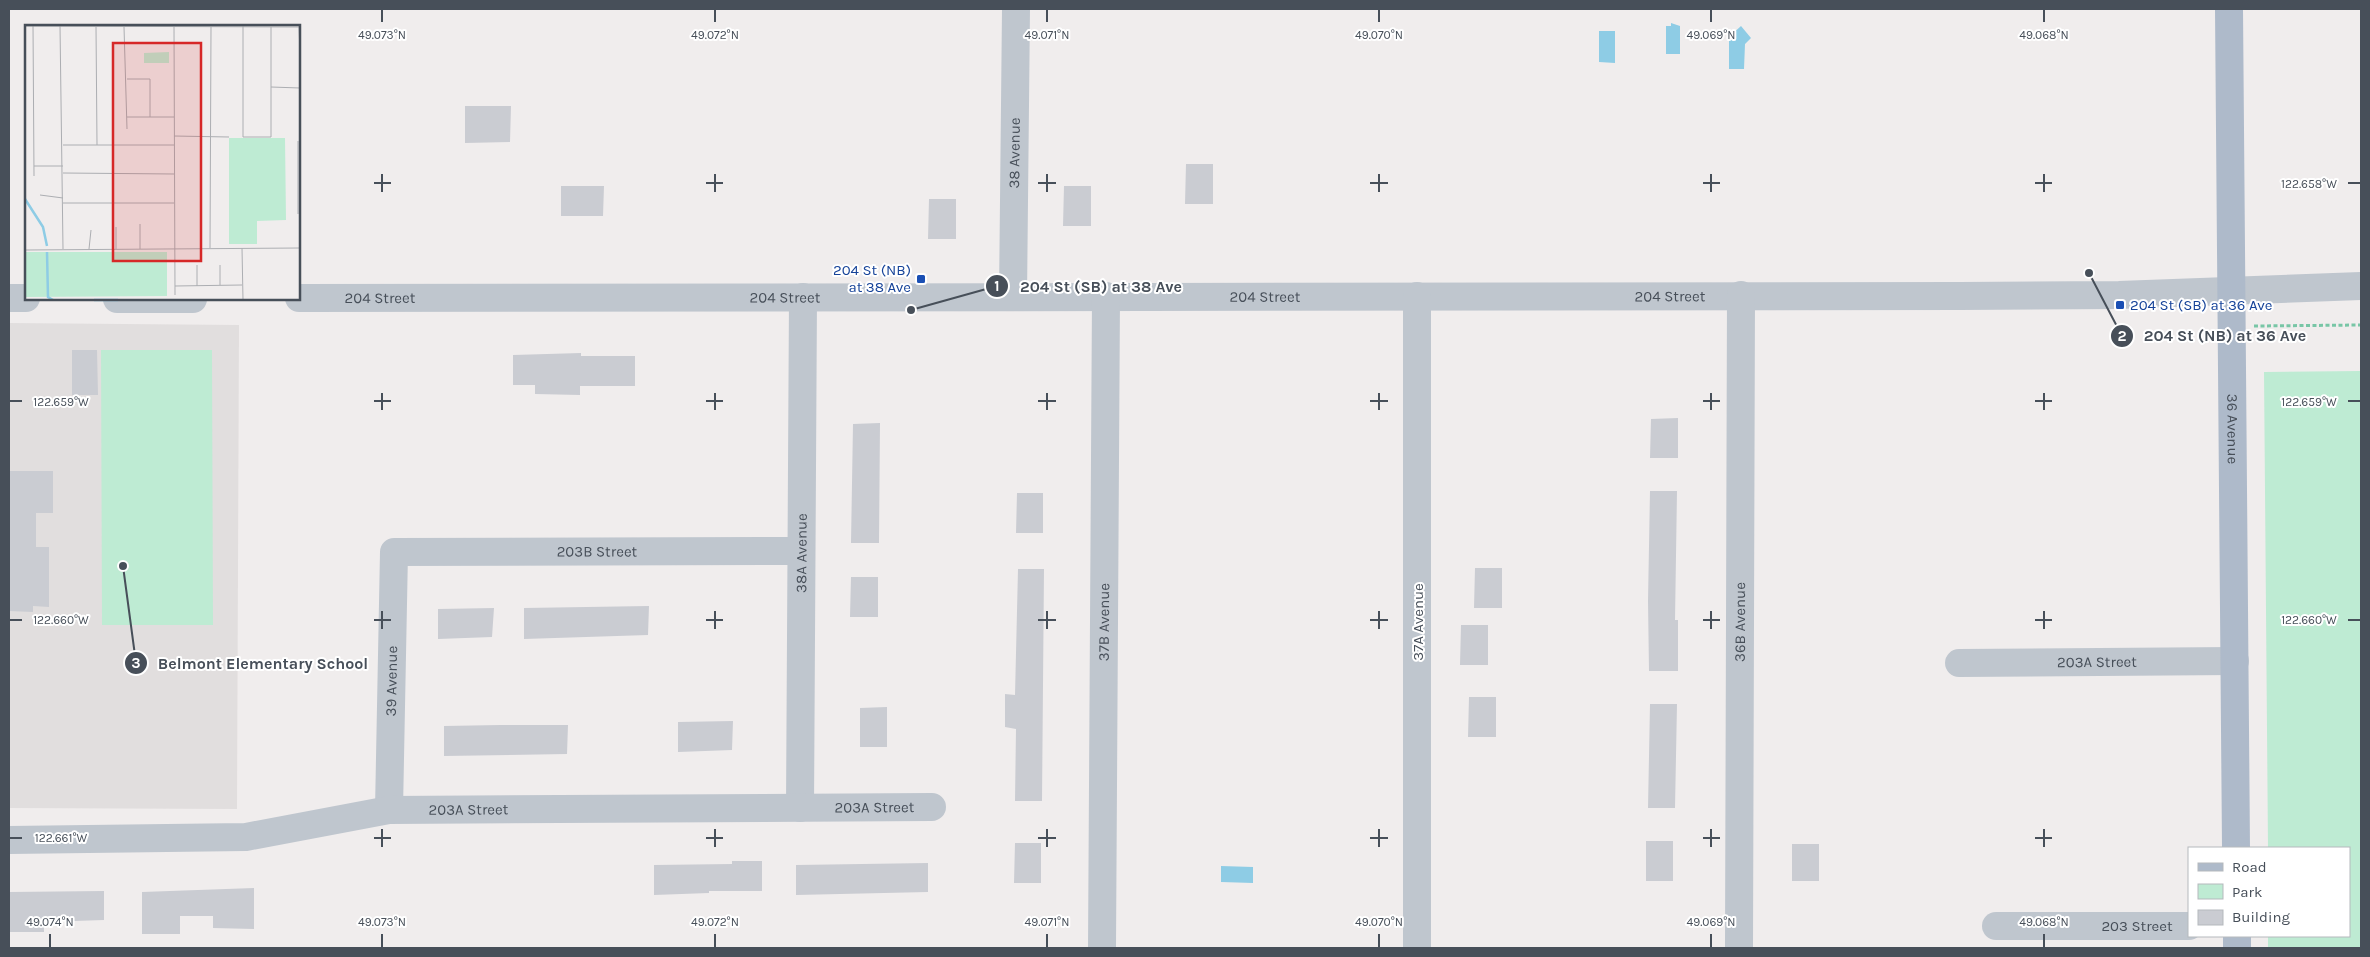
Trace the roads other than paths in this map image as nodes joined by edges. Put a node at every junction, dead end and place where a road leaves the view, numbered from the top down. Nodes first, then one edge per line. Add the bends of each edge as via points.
1 (1016, 9) edge
2 (2229, 9) edge
3 (2361, 286) edge
4 (2232, 292) junction
5 (1740, 295) junction
6 (1106, 296) junction
7 (1417, 296) junction
8 (803, 297) junction
9 (1012, 297) junction
10 (9, 298) edge
11 (25, 298) edge
12 (300, 298) edge
13 (394, 552) joint
14 (801, 552) junction
15 (2234, 661) junction
16 (1960, 663) dead end
17 (932, 807) dead end
18 (800, 808) junction
19 (389, 810) junction
20 (9, 840) edge
21 (2236, 847) edge
22 (1996, 926) dead end
23 (2188, 926) edge
24 (1102, 948) edge
25 (1417, 948) edge
26 (1739, 948) edge

1 - 9 street, 38 Avenue
2 - 4 main road, 36 Avenue
3 - 4 street, 204 Street
4 - 5 street, 204 Street
4 - 15 main road, 36 Avenue
5 - 7 street, 204 Street
5 - 26 street, 36B Avenue
6 - 7 street, 204 Street
6 - 9 street, 204 Street
6 - 24 street, 37B Avenue
7 - 25 street, 37A Avenue
8 - 9 street, 204 Street
8 - 12 street, 204 Street
8 - 14 street, 38A Avenue
10 - 11 street
13 - 14 street, 203B Street
13 - 19 street, 39 Avenue
14 - 18 street, 38A Avenue
15 - 16 street, 203A Street
15 - 21 main road, 36 Avenue
17 - 18 street, 203A Street
18 - 19 street, 203A Street
19 - 20 street, 203A Street via 246,837
22 - 23 street, 203 Street

